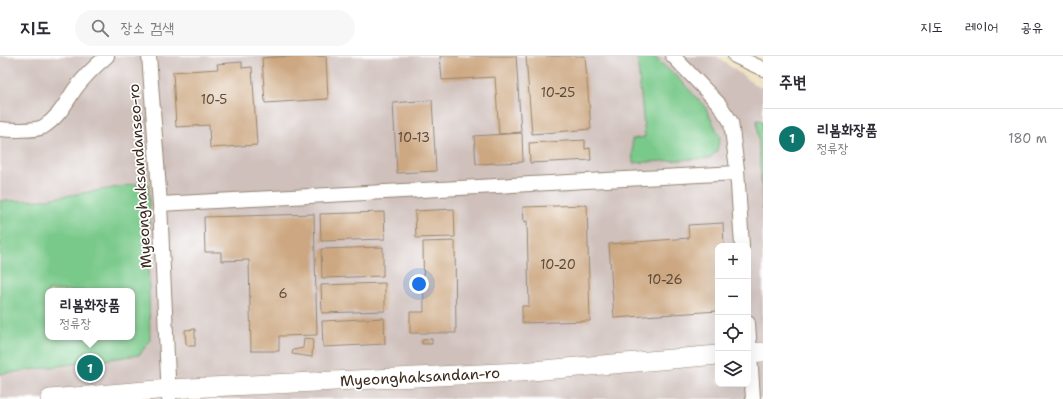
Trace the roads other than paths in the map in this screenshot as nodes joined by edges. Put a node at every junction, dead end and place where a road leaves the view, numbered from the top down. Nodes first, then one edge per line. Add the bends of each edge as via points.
1 (107, 56) edge
2 (149, 56) edge
3 (673, 56) edge
4 (735, 56) edge
5 (763, 69) edge
6 (0, 129) edge
7 (737, 173) junction
8 (160, 204) junction
9 (742, 243) edge
10 (751, 338) edge
11 (754, 352) edge
12 (715, 355) edge
13 (169, 394) edge
14 (50, 399) edge
15 (753, 399) edge

1 - 6 street via 75,89 61,111 42,128 13,131
2 - 8 street, Myeonghaksandanseo-ro
3 - 7 street via 719,104 731,122
4 - 5 street
7 - 8 street
7 - 9 street
8 - 13 street, Myeonghaksandanseo-ro
10 - 11 street
11 - 15 street
12 - 13 street, Myeonghaksandan-ro via 520,372
13 - 14 street, Myeonghaksandan-ro

